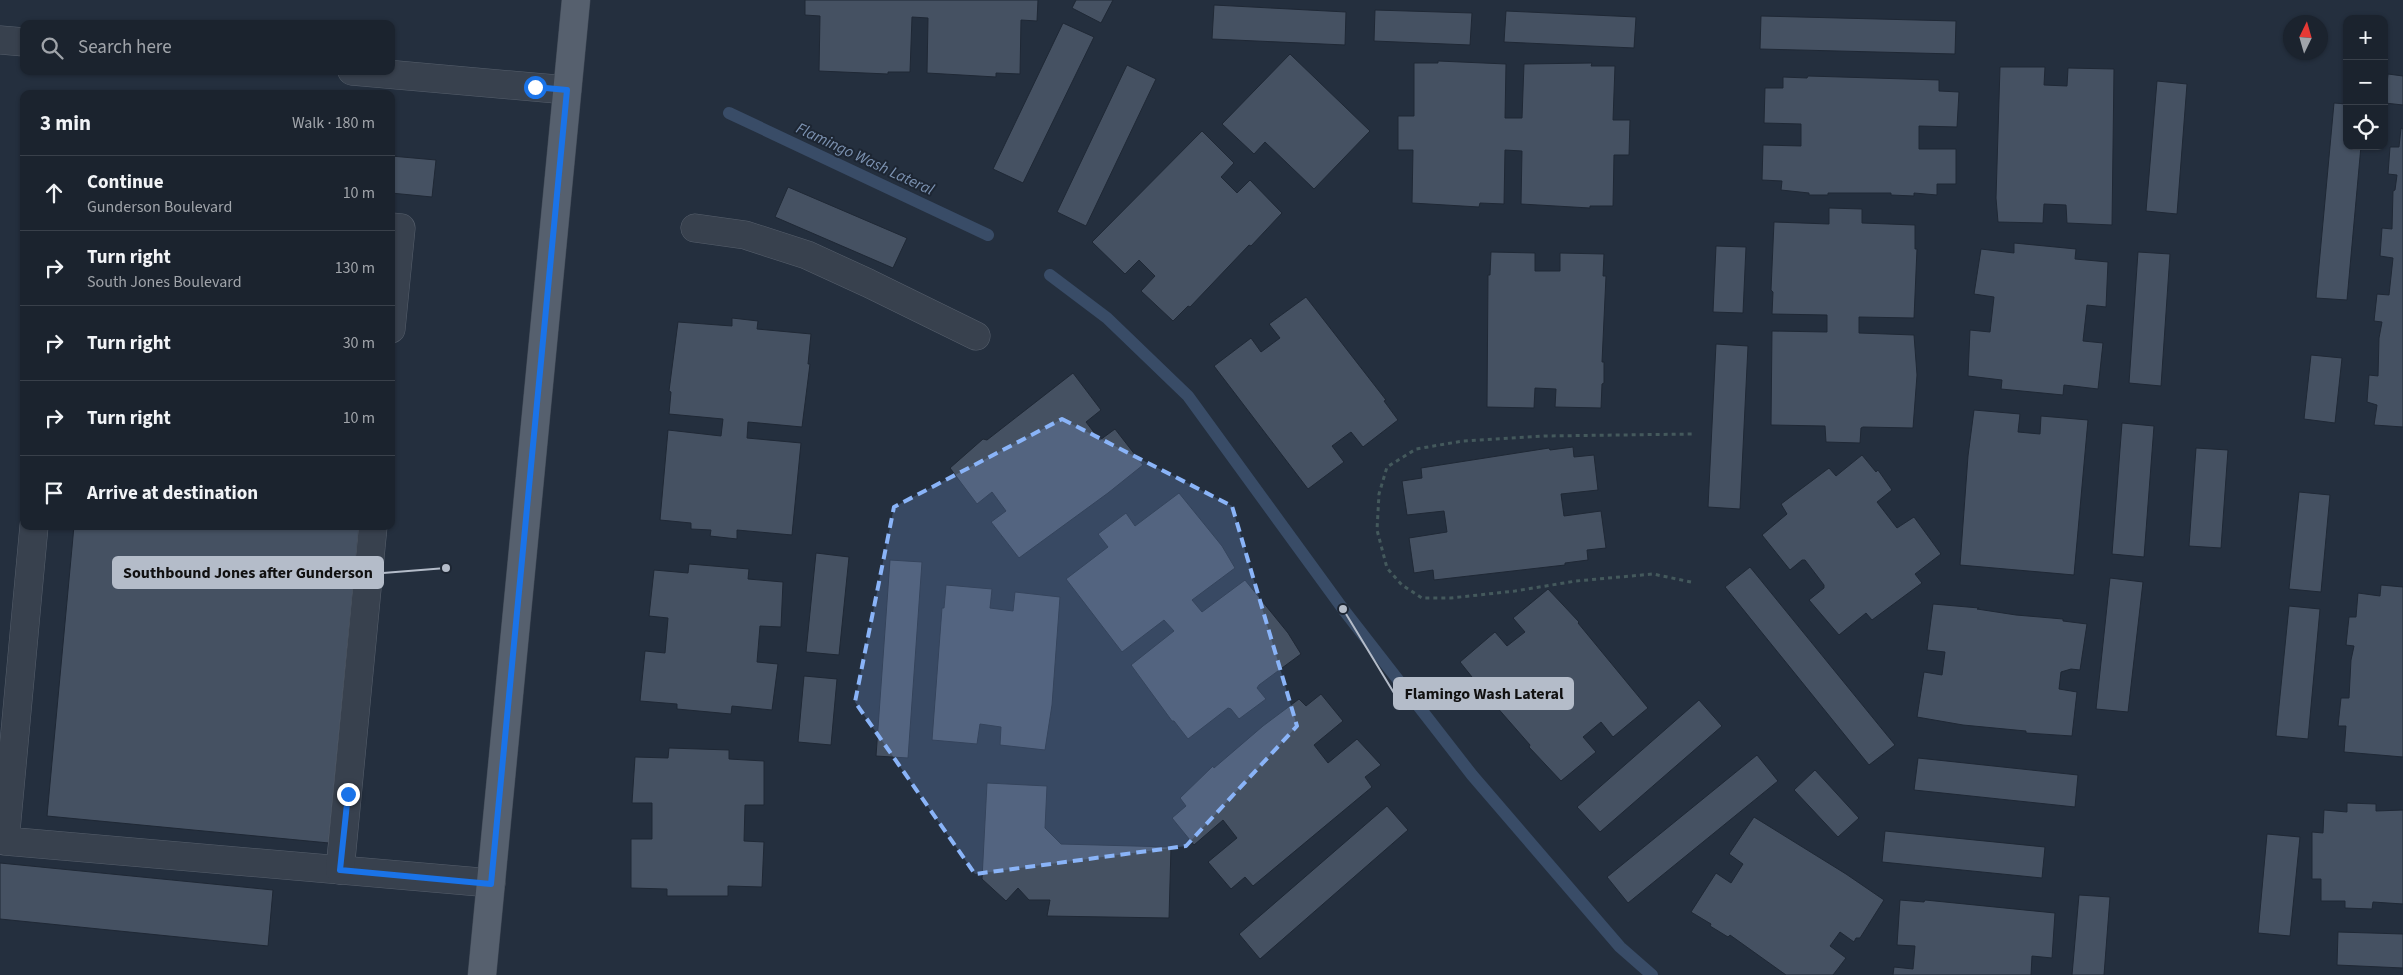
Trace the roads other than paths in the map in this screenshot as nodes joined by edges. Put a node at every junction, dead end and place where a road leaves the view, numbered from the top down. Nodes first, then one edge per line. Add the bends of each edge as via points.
1 (576, 0) edge
2 (0, 40) edge
3 (20, 42) edge
4 (395, 75) edge
5 (567, 90) junction
6 (395, 227) edge
7 (695, 228) dead end
8 (395, 289) edge
9 (976, 336) dead end
10 (34, 530) edge
11 (373, 530) edge
12 (340, 870) junction
13 (491, 884) junction
14 (482, 975) edge

1 - 5 main road
2 - 3 street
4 - 5 street
5 - 13 main road
6 - 8 street via 401,228
7 - 9 street via 746,235 807,255
10 - 12 street via 5,841
11 - 12 street
12 - 13 street
13 - 14 main road

